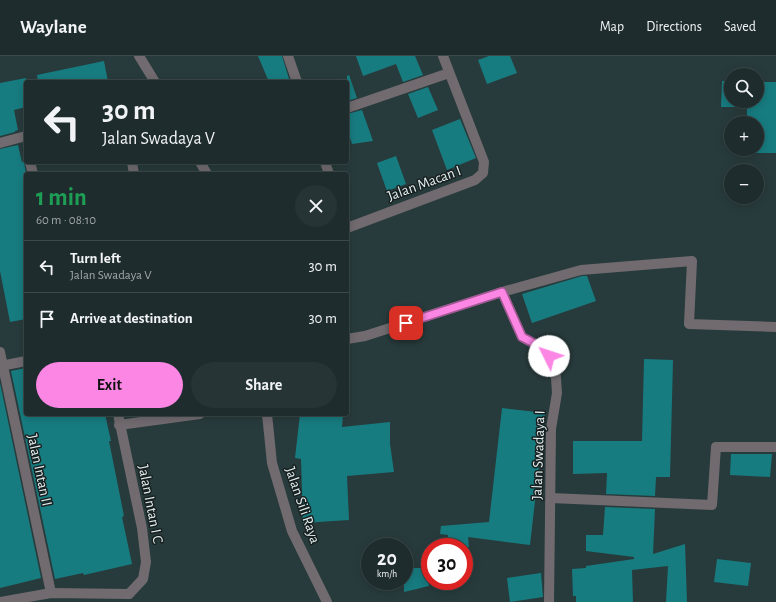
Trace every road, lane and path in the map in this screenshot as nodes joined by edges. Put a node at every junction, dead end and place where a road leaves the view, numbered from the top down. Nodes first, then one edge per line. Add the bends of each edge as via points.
1 (139, 56) edge
2 (288, 56) edge
3 (443, 56) edge
4 (449, 74) junction
5 (155, 80) edge
6 (296, 80) edge
7 (349, 107) edge
8 (24, 138) edge
9 (0, 143) edge
10 (349, 226) edge
11 (502, 292) junction
12 (776, 327) edge
13 (349, 339) edge
14 (0, 352) edge
15 (24, 360) edge
16 (1, 366) edge
17 (118, 416) edge
18 (185, 416) edge
19 (267, 416) edge
20 (119, 425) junction
21 (776, 447) edge
22 (551, 498) junction
23 (51, 593) junction
24 (129, 598) edge
25 (0, 602) edge
26 (327, 602) edge
27 (549, 602) edge

1 - 5 street
2 - 6 street
3 - 4 street, Jalan Macan I
4 - 7 street
4 - 10 street, Jalan Macan I via 484,162 482,173 475,180
8 - 9 street
11 - 12 street via 581,270 692,261 689,324
11 - 13 street via 365,336
11 - 22 street, Jalan Swadaya I via 522,337 543,348 555,364 557,393 550,429
14 - 16 street, Jalan Intan II
15 - 16 street
16 - 23 street, Jalan Intan II
17 - 20 street, Jalan Intan I C
18 - 20 street
19 - 26 street, Jalan Sili Raya via 272,463 292,531
20 - 24 street, Jalan Intan I C via 142,528 146,562 143,579
21 - 22 street via 716,447 712,505
22 - 27 street, Jalan Swadaya I
23 - 24 street
23 - 25 street

